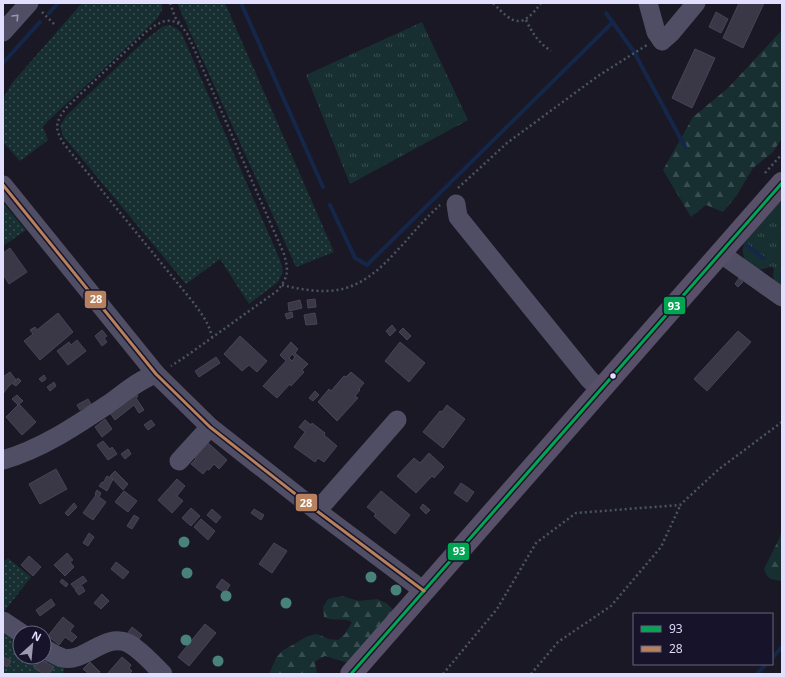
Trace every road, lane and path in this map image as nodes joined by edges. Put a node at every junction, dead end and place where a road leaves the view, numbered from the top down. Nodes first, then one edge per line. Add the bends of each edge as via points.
1 (30, 3) edge
2 (170, 3) edge
3 (494, 3) edge
4 (541, 3) edge
5 (648, 3) edge
6 (696, 3) edge
7 (526, 20) junction
8 (181, 26) junction
9 (3, 32) edge
10 (662, 42) junction
11 (551, 51) dead end
12 (782, 183) edge
13 (3, 185) edge
14 (452, 199) junction
15 (720, 254) junction
16 (282, 285) junction
17 (782, 297) edge
18 (212, 337) junction
19 (156, 374) junction
20 (600, 390) junction
21 (397, 420) dead end
22 (782, 422) edge
23 (210, 426) junction
24 (3, 460) edge
25 (179, 461) dead end
26 (680, 506) junction
27 (317, 511) junction
28 (424, 591) junction
29 (3, 621) edge
30 (12, 627) edge
31 (52, 653) edge
32 (163, 674) edge
33 (351, 674) edge
34 (443, 674) edge
35 (531, 674) edge

9 -> 1 street
2 - 8 path
3 - 7 path via 515,21
4 - 7 path
5 - 10 street via 656,32
6 - 10 street
7 - 11 path via 535,37
8 - 16 path via 188,35 284,254 287,276
8 - 18 path via 174,21 165,21 147,31 67,107 58,120 57,129 64,144 193,302 210,328
10 - 14 path via 645,46 598,76 507,143
12 - 15 main road
13 - 19 street
14 - 16 path via 383,266 356,284 322,291
14 - 20 street via 458,216
15 - 17 street
15 - 20 main road
16 - 18 path
18 - 19 path via 186,357
19 - 23 street
19 - 24 street via 146,377 52,440
20 - 28 main road
21 - 27 street
22 - 26 path via 719,469
23 - 25 street
23 - 27 street
26 - 34 path via 576,513 536,544 497,609
26 - 35 path via 661,547 611,606 558,642
27 - 28 street
28 - 33 main road
29 - 30 street
31 - 32 street via 65,658 75,657 119,640 135,648

